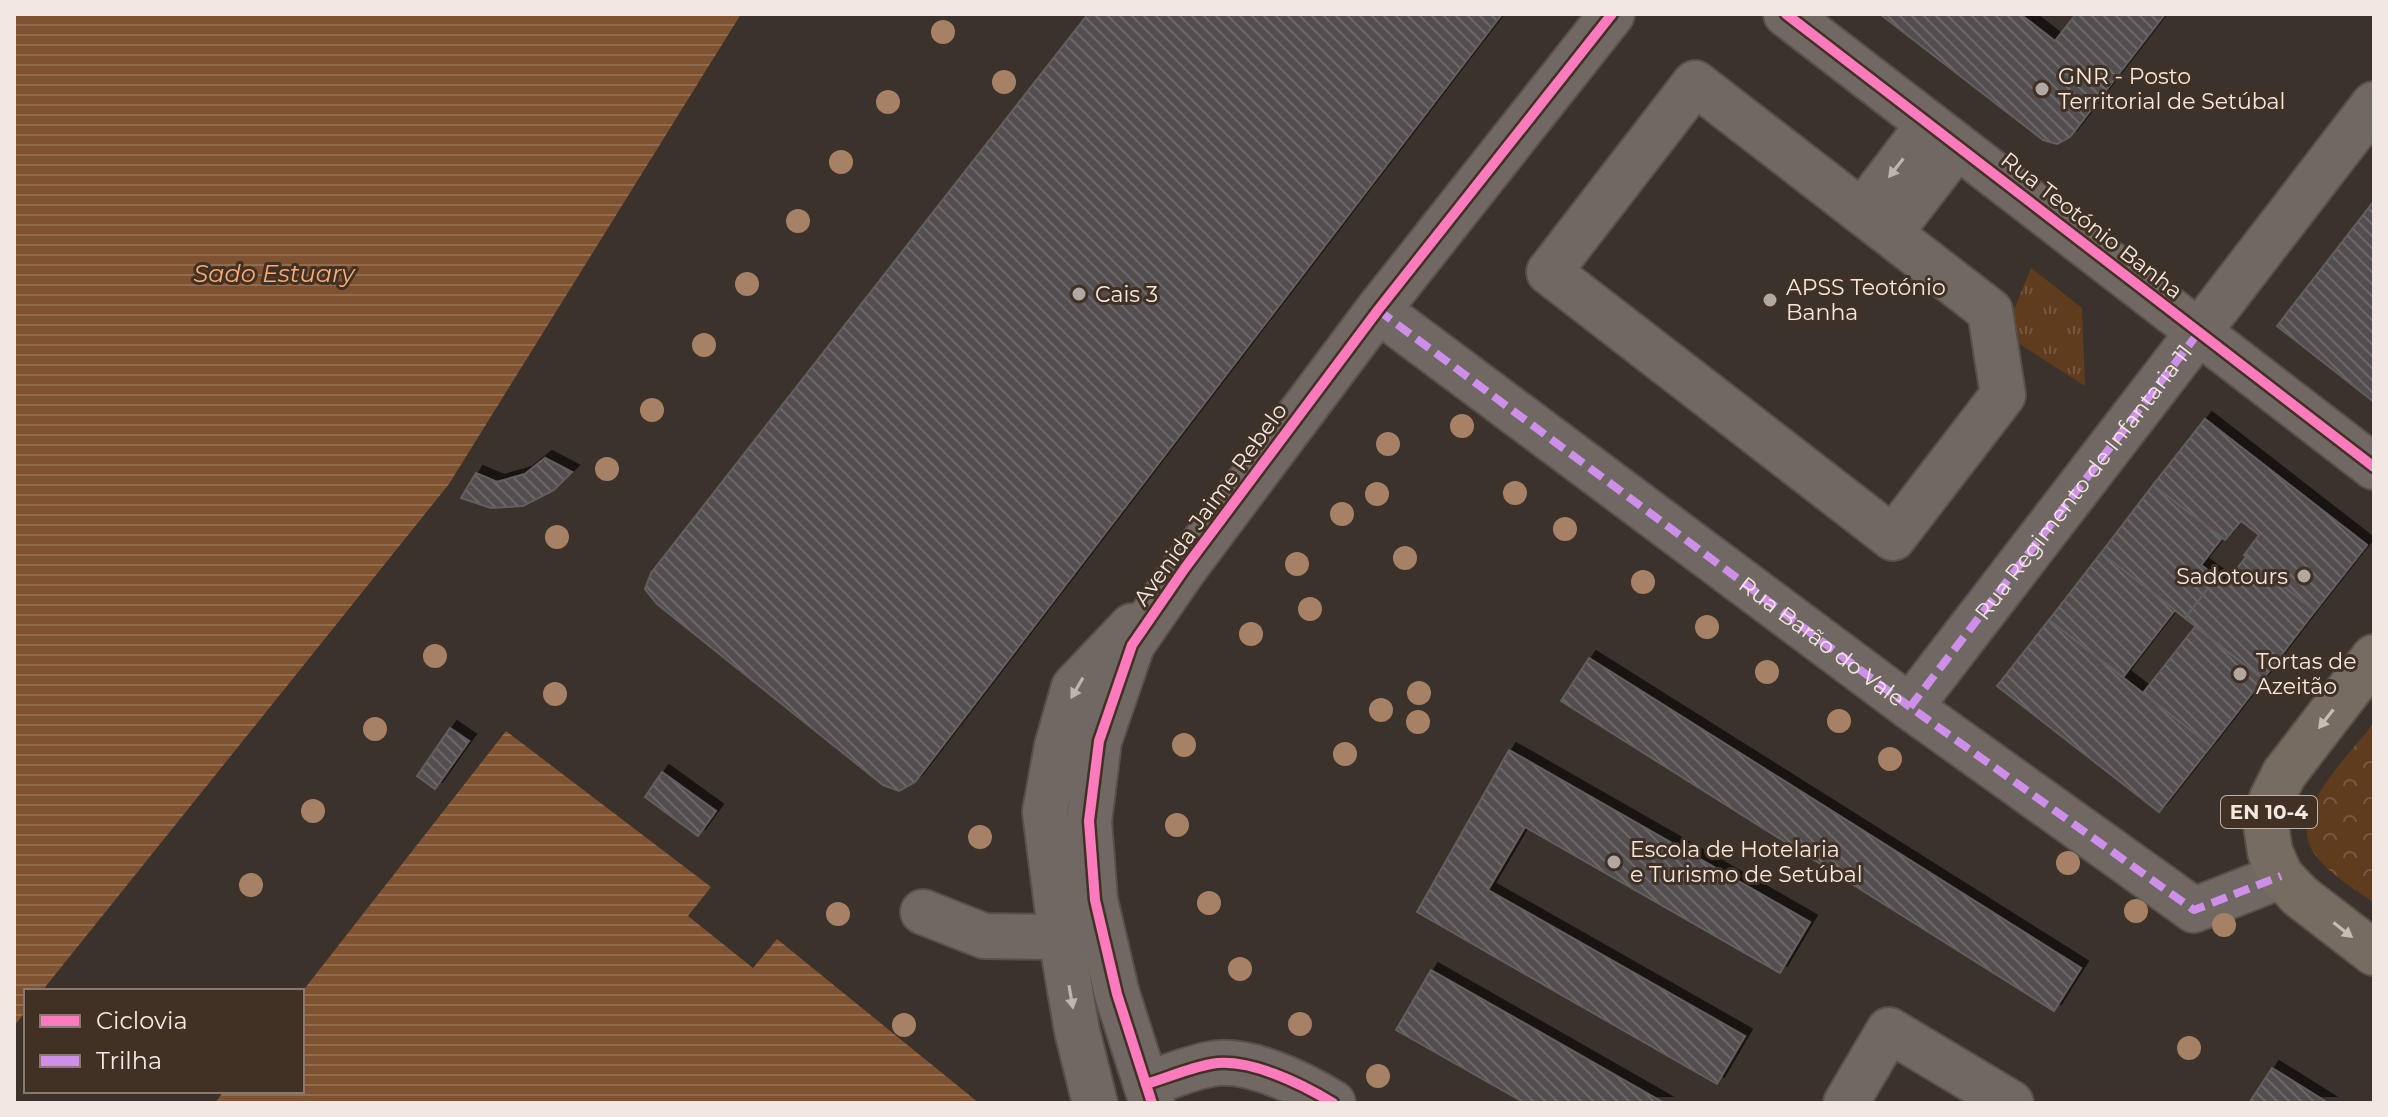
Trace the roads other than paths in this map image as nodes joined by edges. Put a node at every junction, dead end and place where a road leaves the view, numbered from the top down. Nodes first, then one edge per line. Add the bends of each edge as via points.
1 (1612, 14) edge
2 (1786, 14) edge
3 (2374, 104) edge
4 (1943, 135) junction
5 (1876, 223) junction
6 (1378, 310) junction
7 (2199, 332) junction
8 (2374, 467) edge
9 (1185, 568) junction
10 (2374, 657) edge
11 (1910, 707) junction
12 (2281, 876) junction
13 (923, 912) dead end
14 (1061, 937) junction
15 (2374, 953) edge
16 (1149, 1094) edge
17 (1095, 1103) edge
18 (1333, 1103) edge
19 (1846, 1103) edge
20 (2011, 1103) edge

1 - 6 street, Avenida Jaime Rebelo
2 - 4 street, Rua Teotónio Banha
3 - 7 street, Rua Regimento de Infantaria 11
4 - 5 street
4 - 7 street, Rua Teotónio Banha
5 - 5 street via 1695,83 1549,272 1893,538 2003,395 1990,311
6 - 9 street, Avenida Jaime Rebelo
6 - 11 street, Rua Barão do Vale
7 - 8 street, Rua Teotónio Banha
7 - 11 street, Rua Regimento de Infantaria 11
9 -> 14 street via 1074,687 1045,812
9 - 16 street, Avenida Jaime Rebelo via 1132,645 1099,741 1089,821 1095,900 1117,994
10 -> 12 main road, EN 10-4 via 2284,774 2272,798 2266,825
11 - 12 street, Rua Barão do Vale via 2194,910
12 -> 15 main road, EN 10-4
13 - 14 street via 984,936
14 -> 17 street
16 - 18 street via 1214,1063 1255,1067
19 - 20 street via 1889,1030

